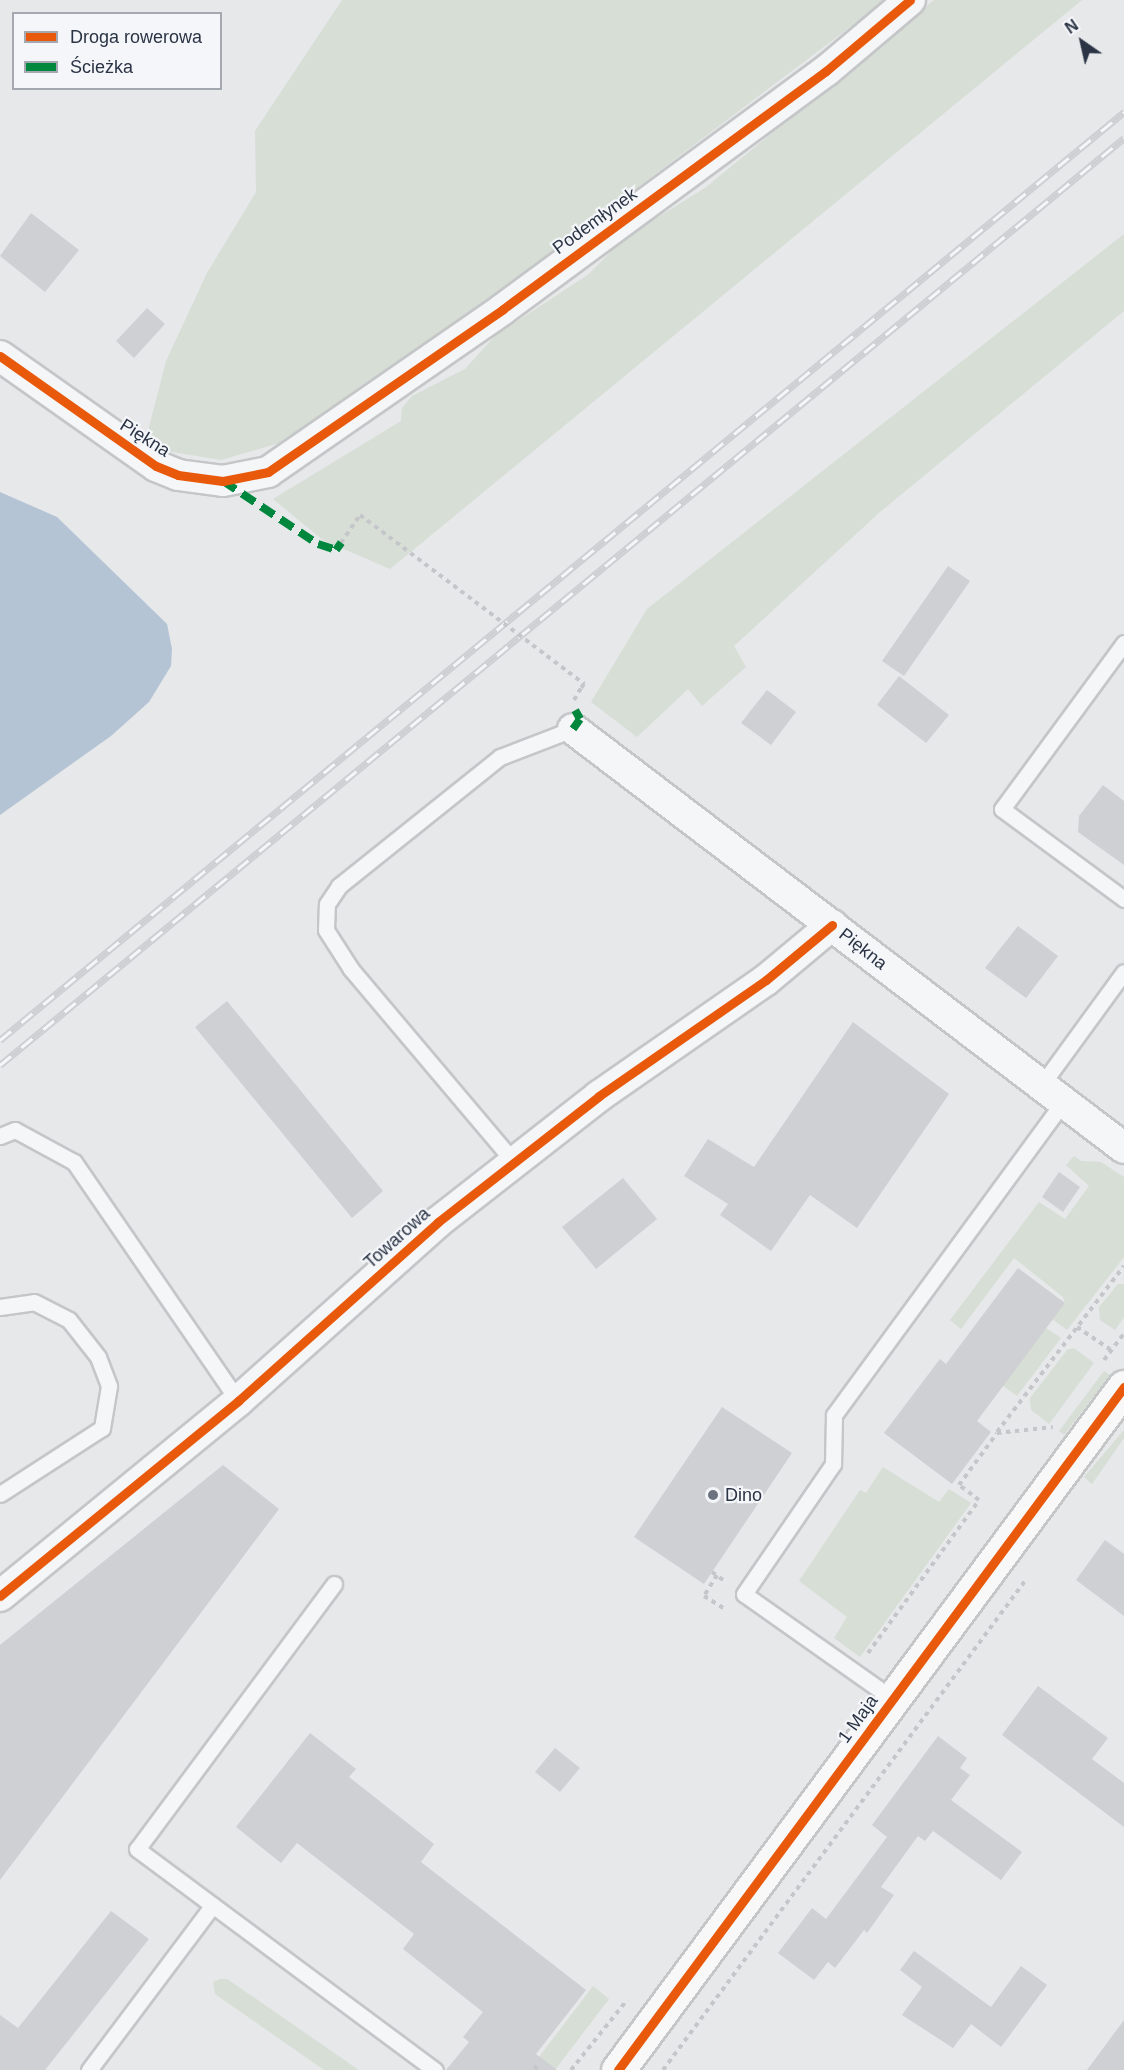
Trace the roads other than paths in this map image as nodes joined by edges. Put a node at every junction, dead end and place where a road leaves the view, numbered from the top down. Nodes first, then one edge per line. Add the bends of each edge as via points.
1 (910, 0) edge
2 (0, 356) edge
3 (292, 458) joint
4 (1124, 643) edge
5 (573, 715) joint
6 (1124, 899) edge
7 (832, 925) junction
8 (1124, 972) edge
9 (1051, 1095) junction
10 (0, 1136) edge
11 (1124, 1148) edge
12 (514, 1162) junction
13 (0, 1307) edge
14 (1124, 1388) edge
15 (238, 1401) junction
16 (0, 1494) edge
17 (334, 1584) dead end
18 (0, 1596) edge
19 (893, 1699) junction
20 (213, 1905) junction
21 (428, 2068) edge
22 (89, 2070) edge
23 (618, 2070) edge

1 - 3 street, Podemłynek via 817,78 403,382
2 - 3 street, Piękna via 138,456 178,475 245,479
4 - 6 lane via 1002,809
5 - 7 street, Piękna
5 - 12 lane via 500,757 339,886 327,904 326,930 351,969
7 - 9 street, Piękna
7 - 12 street, Towarowa via 766,980 599,1096
8 - 9 lane
9 - 11 street, Piękna
9 - 19 lane via 834,1415 833,1464 744,1594
10 - 15 lane via 15,1130 74,1162
12 - 15 street, Towarowa via 438,1222
13 - 16 lane via 34,1302 69,1320 98,1356 109,1386 102,1428
14 - 19 street, 1 Maja
15 - 18 street, Towarowa
17 - 20 lane via 137,1849
19 - 23 street, 1 Maja
20 - 21 lane
20 - 22 lane

